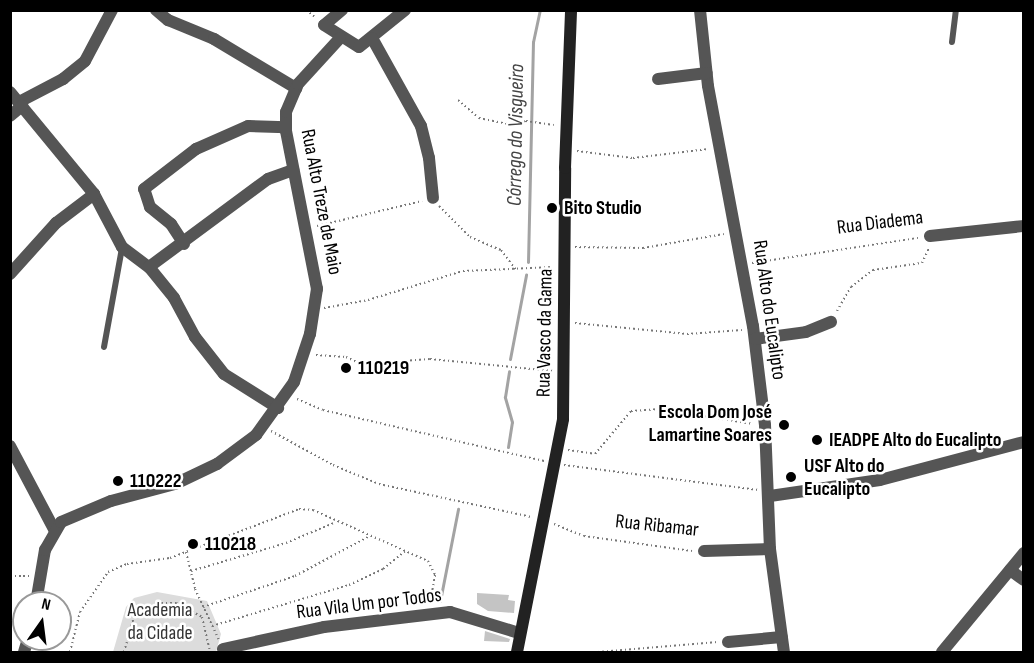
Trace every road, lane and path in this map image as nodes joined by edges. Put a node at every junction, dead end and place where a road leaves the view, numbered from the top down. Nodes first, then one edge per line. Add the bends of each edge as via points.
1 (112, 10) edge
2 (156, 10) edge
3 (342, 10) edge
4 (405, 10) edge
5 (571, 10) edge
6 (700, 10) edge
7 (956, 10) edge
8 (340, 38) junction
9 (372, 39) junction
10 (952, 42) dead end
11 (707, 73) junction
12 (658, 79) dead end
13 (296, 88) junction
14 (10, 92) edge
15 (458, 100) dead end
16 (20, 104) junction
17 (10, 116) edge
18 (566, 126) junction
19 (286, 127) junction
20 (719, 147) junction
21 (566, 151) junction
22 (293, 170) junction
23 (94, 194) junction
24 (433, 198) junction
25 (1023, 226) edge
26 (306, 229) junction
27 (738, 231) junction
28 (930, 236) junction
29 (184, 244) junction
30 (122, 247) junction
31 (566, 247) junction
32 (743, 264) junction
33 (566, 266) junction
34 (149, 267) junction
35 (516, 271) junction
36 (10, 274) edge
37 (316, 309) junction
38 (831, 322) joint
39 (565, 323) junction
40 (754, 333) junction
41 (104, 346) dead end
42 (304, 353) junction
43 (565, 372) junction
44 (286, 394) junction
45 (278, 408) junction
46 (264, 425) junction
47 (765, 425) junction
48 (1023, 442) edge
49 (10, 446) edge
50 (559, 448) junction
51 (555, 464) junction
52 (769, 493) junction
53 (543, 519) junction
54 (336, 522) junction
55 (54, 529) junction
56 (370, 536) junction
57 (770, 549) junction
58 (405, 550) junction
59 (704, 551) joint
60 (186, 552) junction
61 (1023, 553) edge
62 (1010, 570) junction
63 (191, 571) junction
64 (11, 575) edge
65 (42, 575) junction
66 (1023, 580) edge
67 (39, 591) edge
68 (203, 607) junction
69 (427, 614) junction
70 (212, 626) junction
71 (519, 633) junction
72 (782, 637) junction
73 (728, 642) joint
74 (218, 651) edge
75 (70, 652) edge
76 (124, 652) edge
77 (517, 652) edge
78 (598, 652) edge
79 (784, 652) edge
80 (942, 652) edge

1 - 16 street via 85,61
2 - 13 street
3 - 8 street via 324,25
4 - 9 street
5 - 18 main road, Rua Vasco da Gama
6 - 11 street, Rua Alto do Eucalipto
7 - 10 lane
8 - 9 street via 359,47
8 - 13 street, Rua Alto Treze de Maio
9 - 24 street via 421,126
11 - 12 street
11 - 20 street, Rua Alto do Eucalipto
13 - 19 street, Rua Alto Treze de Maio via 286,112
14 - 16 street
15 - 18 path via 479,118 512,125 526,122
16 - 17 street
16 - 23 street
18 - 21 main road, Rua Vasco da Gama
19 - 22 street, Rua Alto Treze de Maio
19 - 29 street via 248,126 196,149 144,189 150,207 171,224
20 - 21 path via 633,159
20 - 27 street, Rua Alto do Eucalipto
21 - 31 main road, Rua Vasco da Gama
22 - 26 street, Rua Alto Treze de Maio
22 - 29 street via 268,179
23 - 30 street
23 - 36 street via 56,224
24 - 26 path
24 - 35 path via 470,237 501,250
25 - 28 street, Rua Diadema
26 - 37 street, Rua Alto Treze de Maio via 315,269
27 - 31 path via 643,248
27 - 32 street, Rua Alto do Eucalipto
28 - 32 path, Rua Diadema
28 - 38 path via 925,261 873,270 851,287
29 - 34 street
30 - 34 street
30 - 41 lane
31 - 33 main road, Rua Vasco da Gama
32 - 40 street, Rua Alto do Eucalipto
33 - 35 path
33 - 39 main road, Rua Vasco da Gama
34 - 45 street via 224,374
35 - 37 path via 447,274 368,300
37 - 42 street, Rua Alto Treze de Maio
38 - 40 street via 806,332
39 - 40 path via 598,322 687,334
39 - 43 main road, Rua Vasco da Gama
40 - 47 street, Rua Alto do Eucalipto
42 - 43 path via 346,357 361,364 430,359
42 - 44 street, Rua Alto Treze de Maio
43 - 50 main road, Rua Vasco da Gama
44 - 45 street, Rua Alto Treze de Maio
44 - 51 path via 323,410
45 - 46 street, Rua Alto Treze de Maio
46 - 53 path, Rua Ribamar via 333,465 380,484
46 - 55 street, Rua Alto Treze de Maio via 217,464 175,484 81,512
47 - 50 path via 646,409 625,415 595,454
47 - 52 street, Rua Alto do Eucalipto
48 - 52 street via 880,480
49 - 55 street
50 - 51 main road, Rua Vasco da Gama
51 - 52 path
51 - 53 main road, Rua Vasco da Gama
52 - 57 street, Rua Alto do Eucalipto
53 - 59 path, Rua Ribamar via 584,536
53 - 71 main road, Rua Vasco da Gama
54 - 56 path
54 - 60 path via 304,508
54 - 63 path via 286,543
55 - 65 street via 45,550
56 - 58 path
56 - 68 path via 260,591
57 - 59 street, Rua Ribamar
57 - 72 street, Rua Alto do Eucalipto
58 - 69 path via 428,561 435,569
58 - 70 path via 383,569 349,585
60 - 63 path
60 - 75 path via 127,564 108,572 80,612
61 - 62 street
62 - 66 street
62 - 80 street
63 - 68 path
64 - 65 path
65 - 67 street
68 - 70 path
69 - 71 street, Rua Vila Um por Todos via 460,614
69 - 74 street, Rua Vila Um por Todos via 324,627
70 - 74 path
71 - 77 main road, Rua Vasco da Gama
72 - 73 street
72 - 79 street, Rua Alto do Eucalipto
73 - 78 path
74 - 76 path via 202,617 176,603 145,606 135,613

